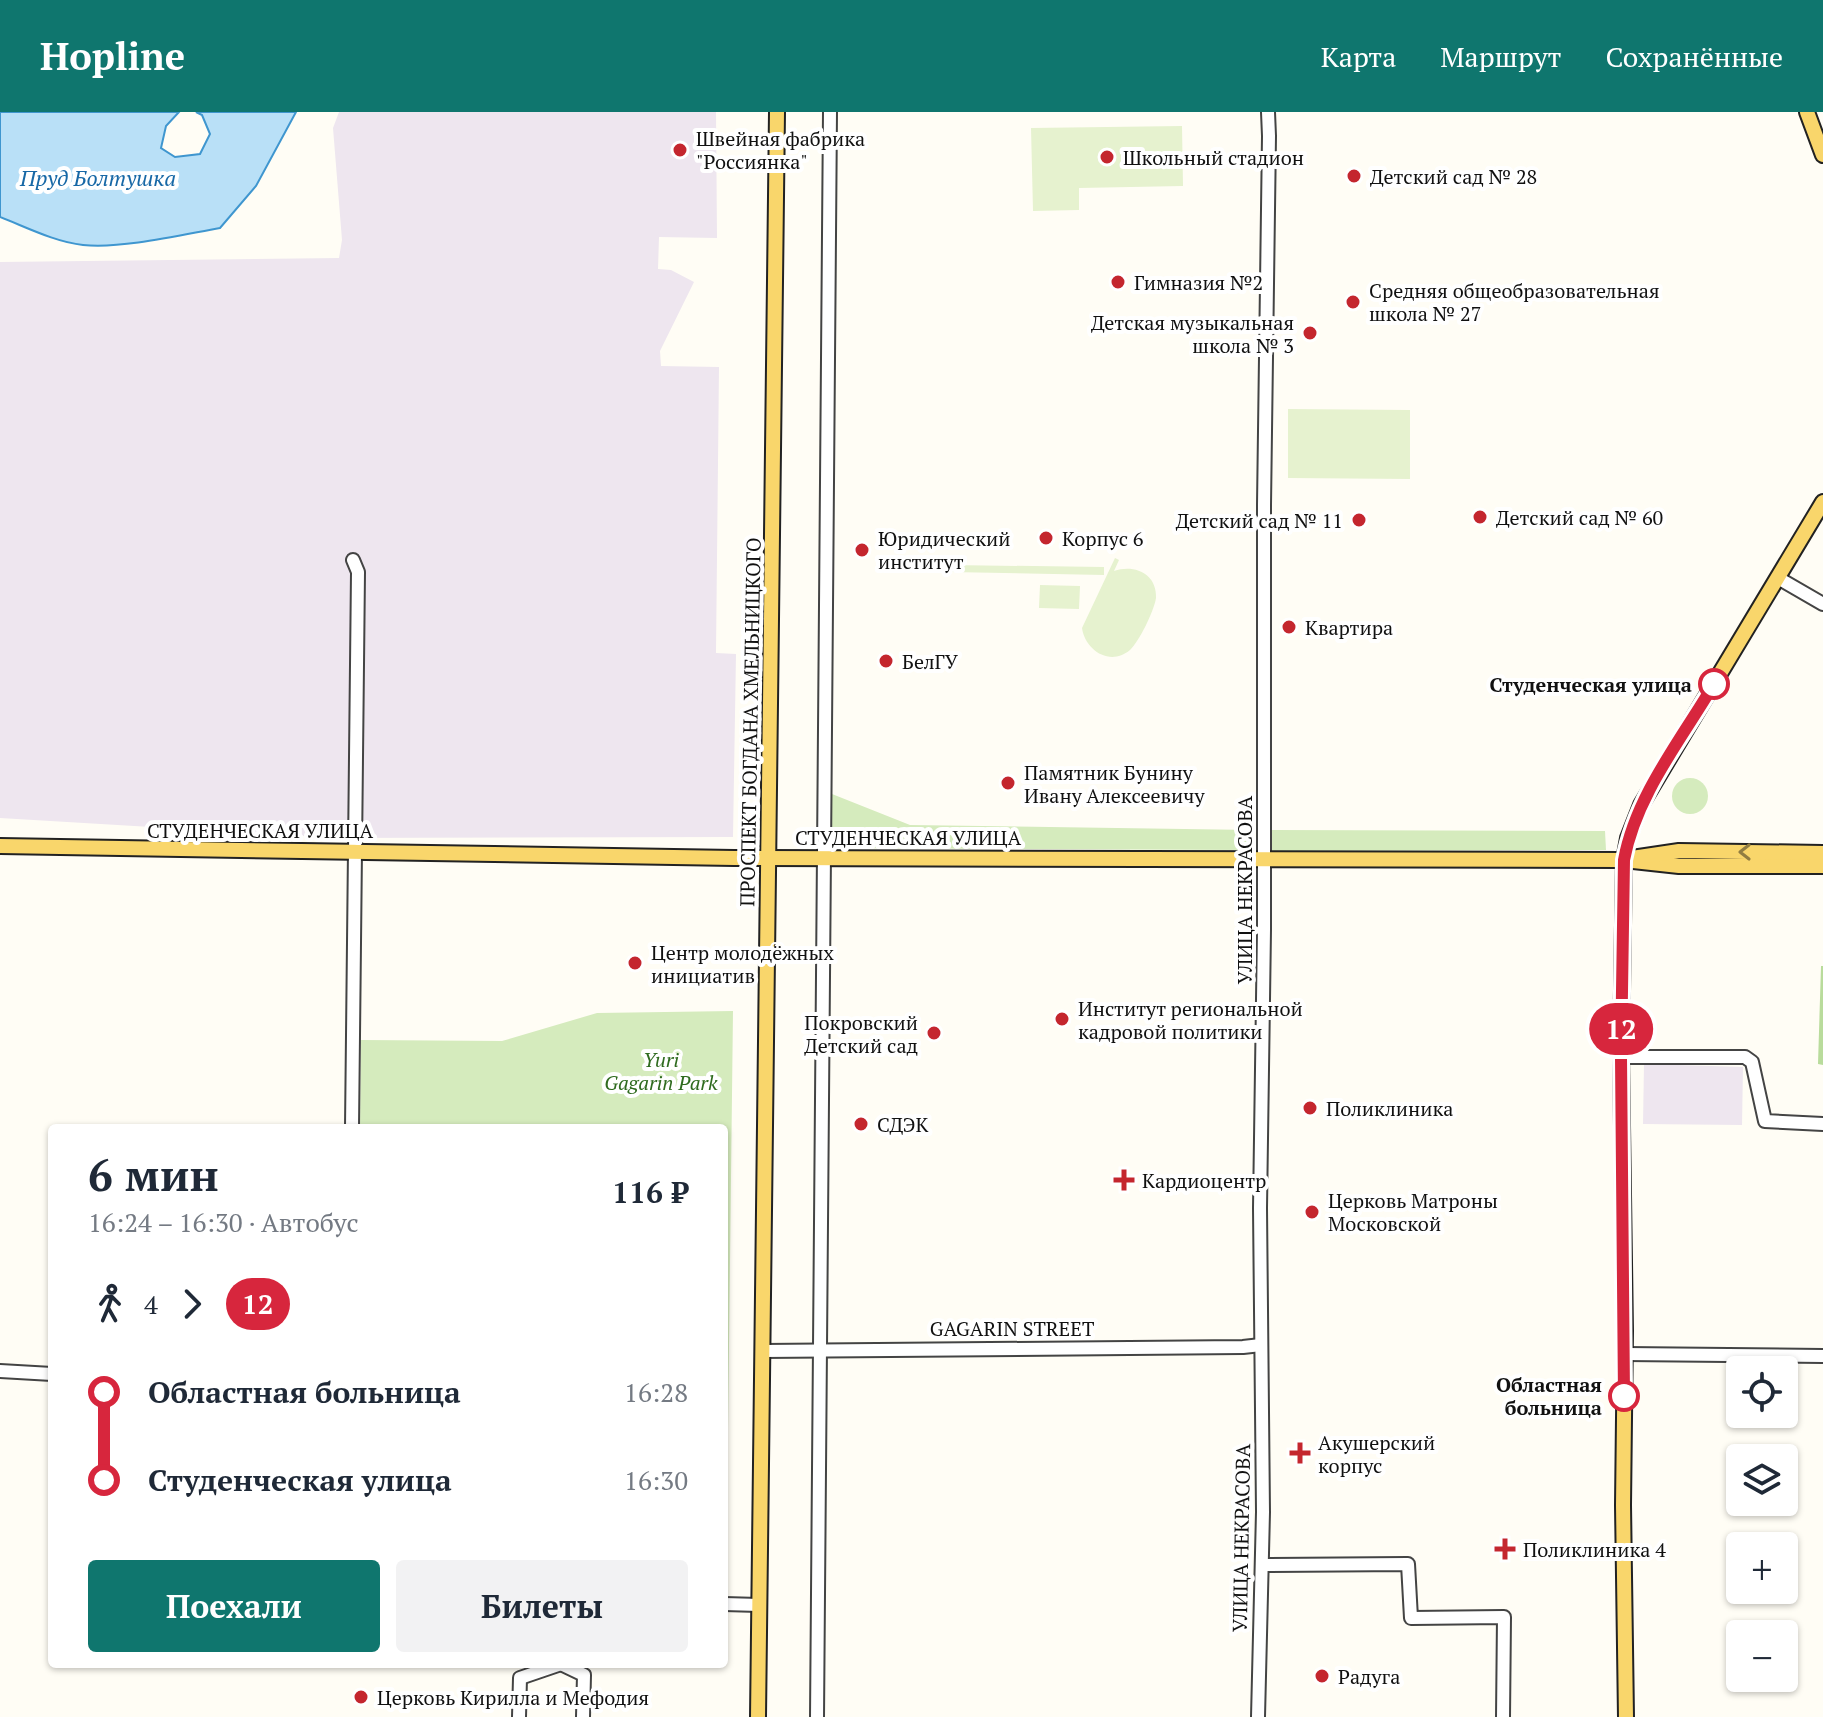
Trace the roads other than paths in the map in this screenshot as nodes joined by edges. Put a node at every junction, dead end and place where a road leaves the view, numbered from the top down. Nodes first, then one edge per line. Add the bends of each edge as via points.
1 (777, 112) edge
2 (830, 112) edge
3 (1268, 112) edge
4 (1807, 112) edge
5 (1823, 155) edge
6 (1823, 502) edge
7 (353, 560) dead end
8 (1778, 578) junction
9 (1823, 604) edge
10 (0, 846) edge
11 (357, 851) junction
12 (1823, 853) edge
13 (769, 857) junction
14 (824, 857) junction
15 (1264, 859) junction
16 (1624, 860) junction
17 (1823, 866) edge
18 (1621, 1057) junction
19 (352, 1124) edge
20 (1823, 1124) edge
21 (1261, 1345) junction
22 (820, 1349) junction
23 (763, 1351) junction
24 (1625, 1354) junction
25 (1823, 1356) edge
26 (0, 1371) edge
27 (48, 1374) edge
28 (1262, 1565) junction
29 (728, 1604) edge
30 (759, 1605) junction
31 (549, 1668) edge
32 (569, 1668) edge
33 (519, 1717) edge
34 (583, 1717) edge
35 (758, 1717) edge
36 (817, 1717) edge
37 (1258, 1717) edge
38 (1503, 1717) edge
39 (1626, 1717) edge

1 - 13 main road, ПРОСПЕКТ БОГДАНА ХМЕЛЬНИЦКОГО
2 - 14 street
3 - 15 street, УЛИЦА НЕКРАСОВА
4 - 5 main road
6 - 8 main road
7 - 11 street via 358,567
8 - 9 street
8 - 16 main road via 1641,805
10 - 11 main road, СТУДЕНЧЕСКАЯ УЛИЦА
11 - 13 main road, СТУДЕНЧЕСКАЯ УЛИЦА
11 - 19 street
12 -> 16 main road, СТУДЕНЧЕСКАЯ УЛИЦА via 1679,851
13 - 14 main road, СТУДЕНЧЕСКАЯ УЛИЦА
13 - 23 main road, ПРОСПЕКТ БОГДАНА ХМЕЛЬНИЦКОГО
14 - 15 main road, СТУДЕНЧЕСКАЯ УЛИЦА
14 - 22 street
15 - 16 main road, СТУДЕНЧЕСКАЯ УЛИЦА
15 - 21 street, УЛИЦА НЕКРАСОВА
16 - 17 main road, СТУДЕНЧЕСКАЯ УЛИЦА via 1679,866
16 - 18 main road
18 - 20 street via 1745,1057 1752,1062 1765,1121
18 - 24 main road
21 - 22 street, GAGARIN STREET
21 - 28 street, УЛИЦА НЕКРАСОВА
22 - 23 street, GAGARIN STREET
22 - 36 street
23 - 30 main road, ПРОСПЕКТ БОГДАНА ХМЕЛЬНИЦКОГО
24 - 25 street
24 - 39 main road
26 - 27 street
28 - 37 street, УЛИЦА НЕКРАСОВА
28 - 38 street via 1408,1564 1411,1618 1504,1617
29 - 30 street
30 - 35 main road, ПРОСПЕКТ БОГДАНА ХМЕЛЬНИЦКОГО
31 - 33 street via 520,1678
32 - 34 street via 584,1675

